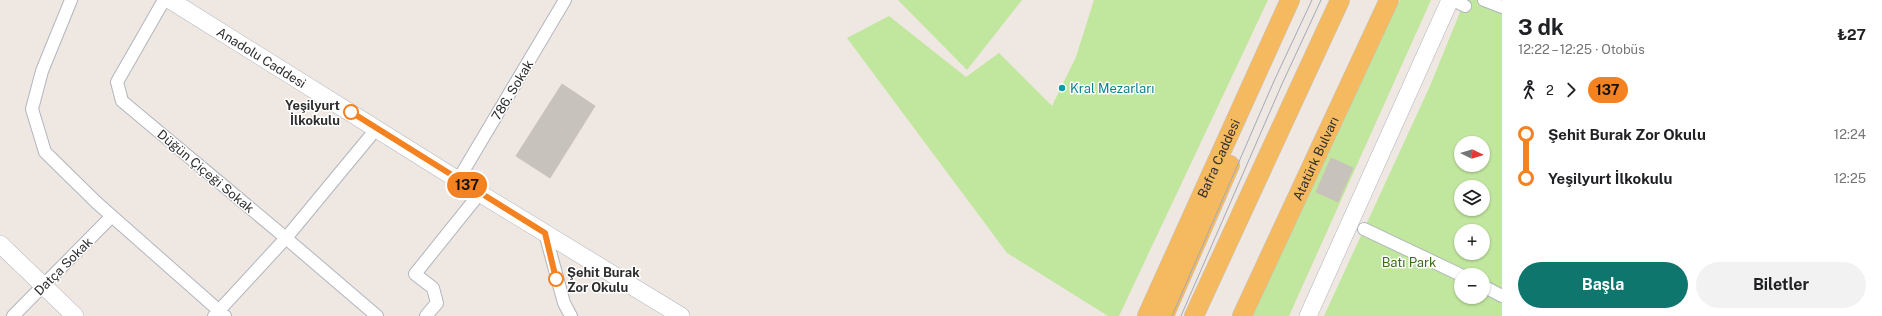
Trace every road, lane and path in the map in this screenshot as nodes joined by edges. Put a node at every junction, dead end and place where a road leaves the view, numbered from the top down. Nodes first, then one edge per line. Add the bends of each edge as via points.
1 (71, 0) edge
2 (164, 0) edge
3 (170, 0) edge
4 (565, 0) edge
5 (1290, 0) edge
6 (1304, 0) edge
7 (1340, 0) edge
8 (1389, 0) edge
9 (1484, 0) edge
10 (1456, 2) edge
11 (1502, 7) edge
12 (377, 128) junction
13 (458, 180) junction
14 (480, 193) junction
15 (112, 216) junction
16 (1364, 229) dead end
17 (545, 233) junction
18 (286, 238) junction
19 (0, 244) edge
20 (1454, 272) edge
21 (44, 285) junction
22 (1490, 290) edge
23 (1502, 296) edge
24 (219, 314) edge
25 (13, 316) edge
26 (75, 316) edge
27 (377, 316) edge
28 (426, 316) edge
29 (571, 316) edge
30 (681, 316) edge
31 (1147, 316) edge
32 (1164, 316) edge
33 (1194, 316) edge
34 (1242, 316) edge
35 (1308, 316) edge

1 - 15 street via 42,71 32,109 45,152
2 - 18 street, Düğün Çiçeği Sokak via 117,82 122,101
3 - 12 main road, Anadolu Caddesi
4 - 13 street, 786. Sokak
5 - 31 main road, Bafra Caddesi
6 - 32 main road, Bafra Caddesi
7 - 33 main road
8 - 34 main road, Atatürk Bulvarı
9 - 11 street
10 - 35 main road
12 - 13 main road, Anadolu Caddesi
12 - 18 street
13 - 14 main road, Anadolu Caddesi
14 - 17 main road, Anadolu Caddesi
14 - 28 street via 415,274 433,288 437,303
15 - 21 street, Datça Sokak
15 - 24 street
16 - 20 street
17 - 29 street via 564,303
17 - 30 main road, Anadolu Caddesi
18 - 24 street
18 - 27 street, Düğün Çiçeği Sokak
19 - 21 main road
21 - 25 street, Datça Sokak
21 - 26 main road
22 - 23 street

